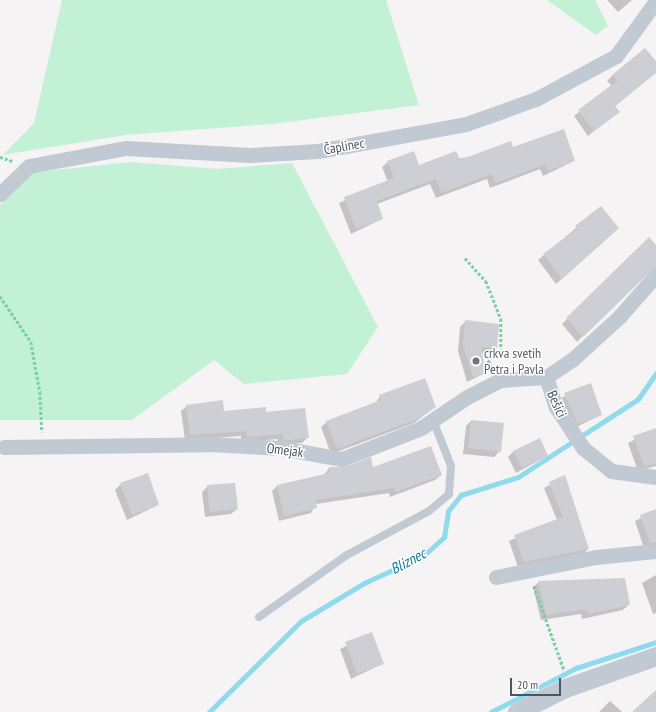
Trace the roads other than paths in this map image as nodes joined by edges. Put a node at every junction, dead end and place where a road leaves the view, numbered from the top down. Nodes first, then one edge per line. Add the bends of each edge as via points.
1 (656, 1) edge
2 (0, 194) edge
3 (656, 275) edge
4 (546, 377) junction
5 (433, 420) junction
6 (4, 447) dead end
7 (656, 477) edge
8 (656, 551) edge
9 (496, 577) dead end
10 (259, 617) dead end
11 (656, 656) edge
12 (517, 712) edge

1 - 2 street, Čaplinec via 616,56 536,99 466,124 318,151 250,155 126,148 29,166
3 - 4 street, Bešići via 619,317 573,359
4 - 5 street, Omejak via 501,380
4 - 7 street, Bešići via 556,407 572,435 583,448 611,471
5 - 6 street, Omejak via 342,459 282,448 209,444
5 - 10 lane via 451,466 449,494 429,511 347,555
8 - 9 street
11 - 12 street via 565,688

